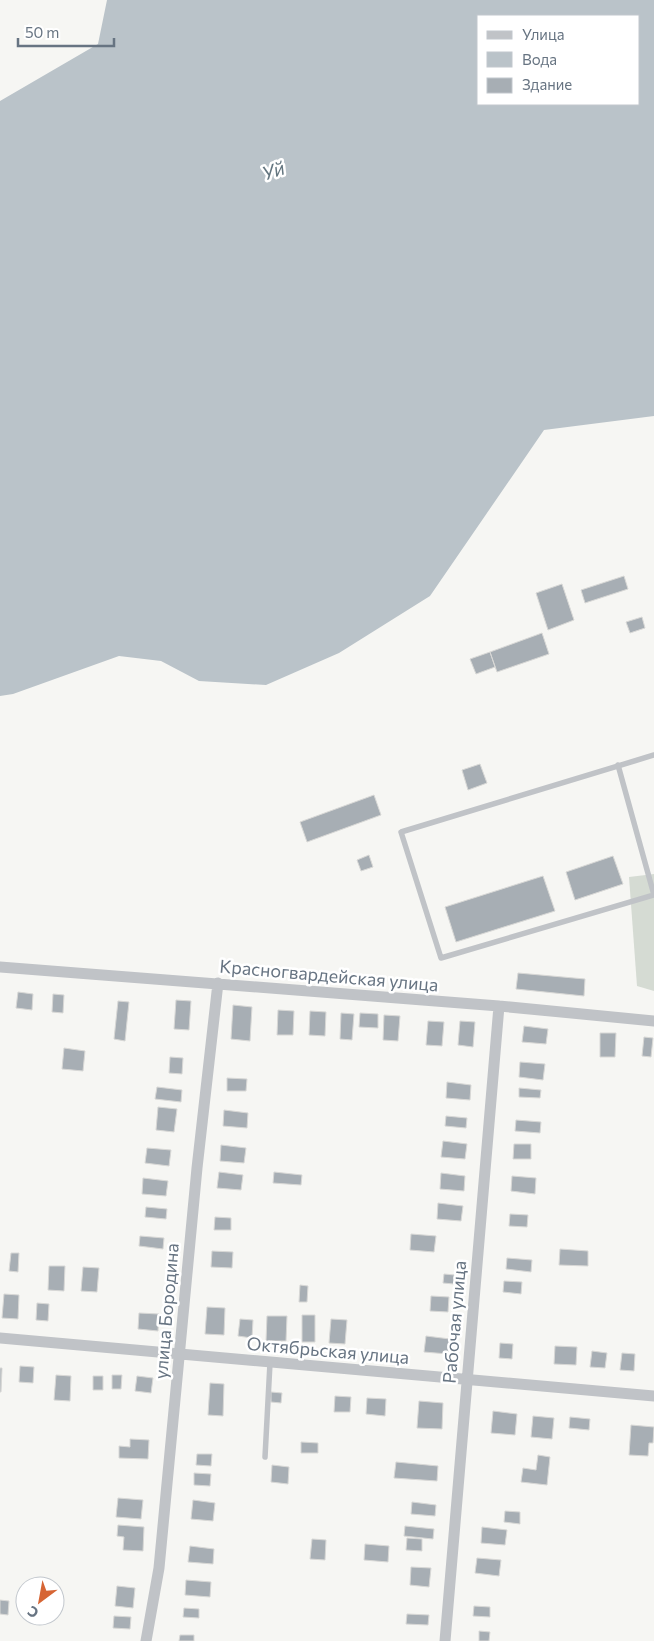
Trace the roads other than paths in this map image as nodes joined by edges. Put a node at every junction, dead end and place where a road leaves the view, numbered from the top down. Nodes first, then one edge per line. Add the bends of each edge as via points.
1 (654, 755) edge
2 (618, 765) junction
3 (0, 967) edge
4 (218, 983) junction
5 (499, 1006) junction
6 (654, 1021) edge
7 (0, 1338) edge
8 (179, 1356) junction
9 (270, 1363) junction
10 (467, 1379) junction
11 (654, 1396) edge
12 (265, 1457) dead end
13 (146, 1641) edge
14 (445, 1641) edge

1 - 2 lane
2 - 2 lane via 401,832 441,958 654,895
3 - 4 street, Красногвардейская улица
4 - 5 street, Красногвардейская улица
4 - 8 street, улица Бородина
5 - 6 street, Красногвардейская улица
5 - 10 street, Рабочая улица
7 - 8 street, Октябрьская улица
8 - 9 street, Октябрьская улица
8 - 13 street, улица Бородина via 159,1568
9 - 10 street, Октябрьская улица
9 - 12 lane
10 - 11 street, Октябрьская улица
10 - 14 street, Рабочая улица

